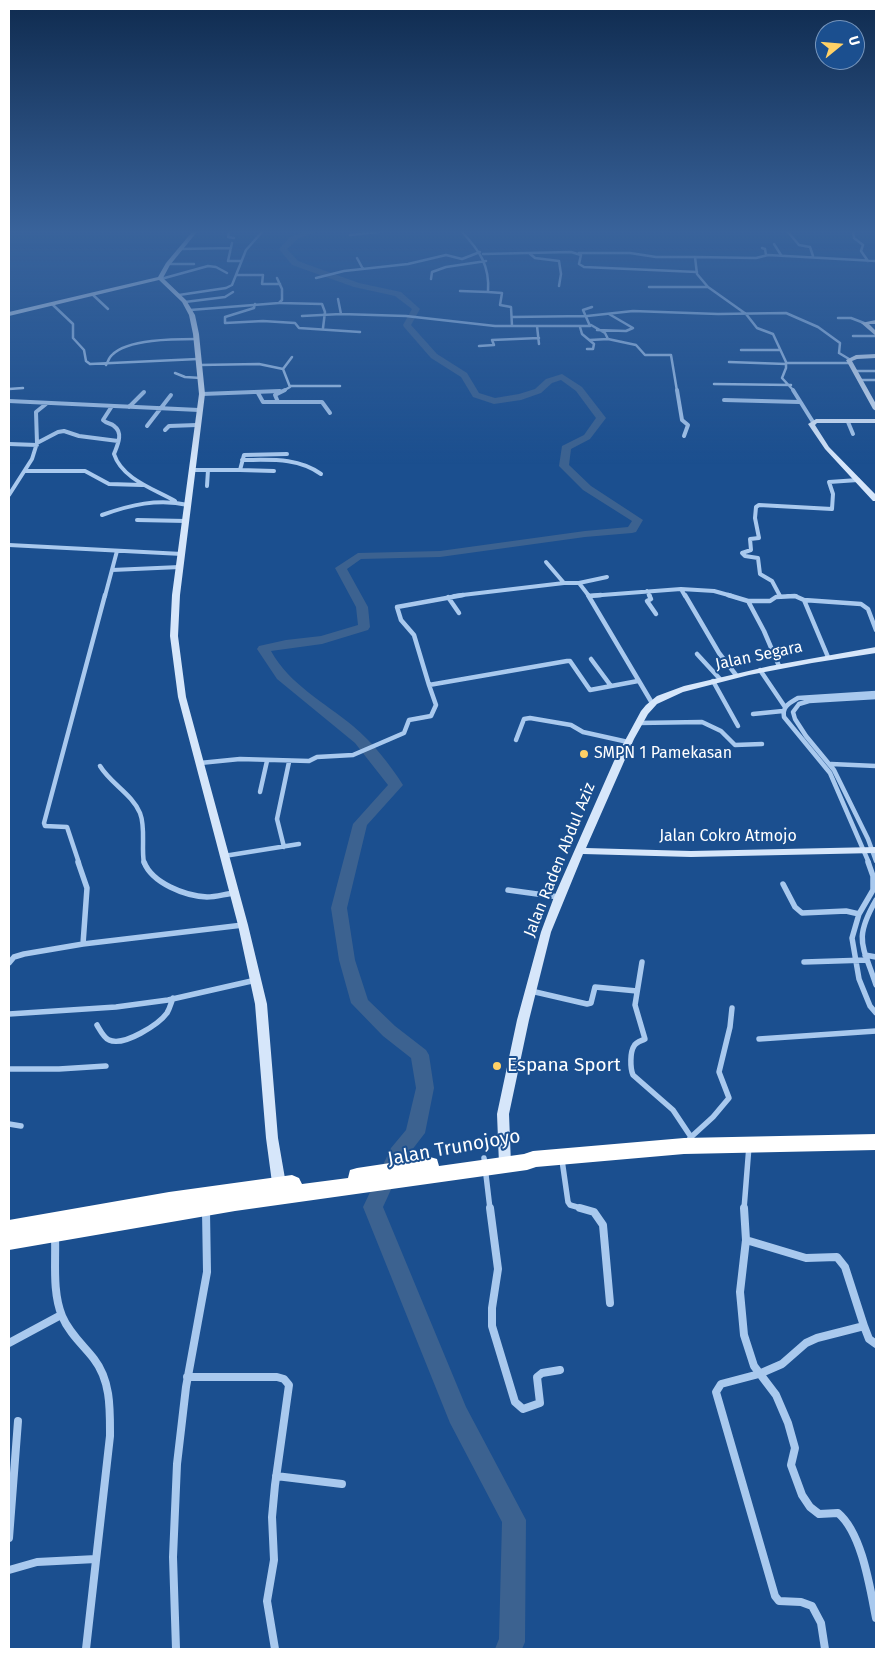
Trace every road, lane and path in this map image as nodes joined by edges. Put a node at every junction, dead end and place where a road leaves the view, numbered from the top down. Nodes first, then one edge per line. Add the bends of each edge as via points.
1 (29, 309) edge
2 (58, 309) edge
3 (197, 309) edge
4 (250, 309) edge
5 (323, 309) edge
6 (339, 309) edge
7 (511, 309) edge
8 (584, 309) edge
9 (739, 309) edge
10 (190, 310) joint
11 (609, 313) junction
12 (9, 314) edge
13 (340, 314) junction
14 (746, 314) junction
15 (325, 315) junction
16 (302, 316) dead end
17 (587, 316) junction
18 (512, 317) junction
19 (838, 318) dead end
20 (876, 322) edge
21 (864, 323) junction
22 (512, 326) junction
23 (537, 326) junction
24 (591, 326) junction
25 (580, 327) junction
26 (323, 328) junction
27 (597, 330) junction
28 (360, 332) dead end
29 (876, 335) edge
30 (853, 336) dead end
31 (539, 338) junction
32 (196, 339) junction
33 (608, 339) junction
34 (590, 340) junction
35 (539, 344) dead end
36 (479, 346) dead end
37 (587, 349) dead end
38 (742, 350) dead end
39 (779, 350) junction
40 (876, 356) edge
41 (292, 357) dead end
42 (849, 361) junction
43 (199, 362) junction
44 (729, 362) dead end
45 (786, 364) junction
46 (106, 365) junction
47 (283, 369) junction
48 (854, 371) junction
49 (876, 371) edge
50 (176, 373) dead end
51 (201, 378) junction
52 (859, 380) junction
53 (876, 380) edge
54 (714, 384) dead end
55 (792, 385) junction
56 (290, 386) junction
57 (340, 386) dead end
58 (23, 388) dead end
59 (9, 389) edge
60 (286, 391) junction
61 (144, 392) dead end
62 (258, 393) junction
63 (202, 394) junction
64 (171, 395) dead end
65 (724, 400) dead end
66 (9, 401) edge
67 (278, 402) junction
68 (799, 402) junction
69 (46, 404) junction
70 (112, 406) junction
71 (129, 407) junction
72 (163, 409) junction
73 (876, 409) edge
74 (199, 410) junction
75 (330, 413) dead end
76 (876, 421) edge
77 (813, 422) junction
78 (848, 422) junction
79 (197, 425) junction
80 (147, 426) dead end
81 (165, 430) dead end
82 (853, 434) dead end
83 (684, 436) dead end
84 (118, 441) junction
85 (9, 444) edge
86 (37, 444) junction
87 (287, 454) dead end
88 (242, 460) junction
89 (193, 470) junction
90 (208, 470) junction
91 (240, 470) junction
92 (274, 470) dead end
93 (26, 471) junction
94 (321, 474) dead end
95 (858, 480) junction
96 (142, 484) junction
97 (207, 486) dead end
98 (9, 495) edge
99 (876, 499) edge
100 (175, 501) junction
101 (188, 505) junction
102 (102, 516) dead end
103 (137, 520) dead end
104 (186, 521) junction
105 (9, 545) edge
106 (117, 551) junction
107 (182, 554) junction
108 (546, 562) dead end
109 (180, 567) junction
110 (112, 570) junction
111 (607, 577) dead end
112 (564, 583) junction
113 (579, 583) junction
114 (681, 589) junction
115 (646, 592) junction
116 (589, 596) junction
117 (780, 596) junction
118 (448, 597) junction
119 (804, 600) junction
120 (748, 601) junction
121 (459, 614) dead end
122 (656, 614) dead end
123 (876, 630) edge
124 (876, 650) edge
125 (697, 654) dead end
126 (828, 657) junction
127 (591, 659) dead end
128 (779, 666) junction
129 (760, 670) junction
130 (736, 675) junction
131 (716, 680) junction
132 (638, 681) junction
133 (429, 685) junction
134 (611, 686) junction
135 (876, 693) edge
136 (871, 696) edge
137 (800, 700) junction
138 (652, 703) junction
139 (787, 710) junction
140 (753, 714) dead end
141 (638, 724) junction
142 (738, 726) dead end
143 (803, 736) junction
144 (516, 740) dead end
145 (628, 742) junction
146 (762, 744) dead end
147 (267, 761) junction
148 (289, 762) junction
149 (200, 763) junction
150 (831, 764) junction
151 (100, 766) dead end
152 (876, 766) edge
153 (837, 781) junction
154 (260, 792) dead end
155 (299, 844) dead end
156 (284, 847) junction
157 (580, 850) junction
158 (872, 852) edge
159 (224, 856) junction
160 (783, 884) dead end
161 (508, 890) dead end
162 (234, 893) junction
163 (559, 897) junction
164 (876, 900) edge
165 (858, 914) junction
166 (860, 922) junction
167 (243, 925) junction
168 (83, 944) junction
169 (876, 957) edge
170 (862, 958) junction
171 (642, 962) dead end
172 (804, 962) dead end
173 (9, 963) edge
174 (256, 980) junction
175 (876, 985) edge
176 (637, 990) junction
177 (531, 991) junction
178 (172, 998) junction
179 (732, 1008) dead end
180 (876, 1013) edge
181 (9, 1014) edge
182 (97, 1025) dead end
183 (876, 1031) edge
184 (759, 1039) dead end
185 (106, 1066) dead end
186 (9, 1069) edge
187 (9, 1124) edge
188 (21, 1126) dead end
189 (876, 1142) edge
190 (688, 1143) junction
191 (742, 1145) junction
192 (562, 1157) junction
193 (504, 1159) junction
194 (485, 1162) junction
195 (279, 1185) junction
196 (205, 1201) junction
197 (55, 1227) junction
198 (9, 1229) edge
199 (746, 1240) junction
200 (9, 1241) edge
201 (610, 1303) dead end
202 (61, 1315) junction
203 (864, 1326) junction
204 (9, 1343) edge
205 (876, 1344) edge
206 (560, 1370) dead end
207 (759, 1374) junction
208 (187, 1377) junction
209 (18, 1421) dead end
210 (276, 1476) junction
211 (342, 1484) dead end
212 (9, 1538) edge
213 (96, 1559) junction
214 (9, 1570) edge
215 (876, 1618) edge
216 (86, 1649) edge
217 (176, 1649) edge
218 (275, 1649) edge
219 (826, 1649) edge

1 - 12 main road
2 - 46 street via 73,324 71,334 75,344 86,352 87,363
3 - 10 street
4 - 26 street via 225,317 225,323 266,321 296,323 299,328
5 - 15 street
6 - 13 street
7 - 18 street
8 - 17 street
9 - 14 street
10 - 32 main road
11 - 14 street
11 - 17 street
11 - 27 street via 633,328 626,332
13 - 15 street
13 - 22 street via 406,316
14 - 39 street via 757,328 772,333
14 - 42 street via 786,313 801,319 838,341 839,353
15 - 16 street
15 - 26 street
17 - 18 street
17 - 24 street
18 - 22 street
19 - 21 street
20 - 21 main road
21 - 29 main road
22 - 23 street
23 - 25 street
23 - 31 street
24 - 25 street
24 - 27 street
25 - 34 street via 582,334
26 - 28 street
27 - 33 street via 605,333
29 - 30 street
31 - 35 street
31 - 36 street via 491,340 494,345
32 - 43 main road
32 - 46 street via 162,339 128,346 111,355
33 - 34 street
33 - 83 street via 636,345 644,355 671,355 682,420 688,426
34 - 37 street via 594,348
38 - 39 street
39 - 45 street
40 - 42 main road via 856,356
41 - 47 street
42 - 45 street
42 - 48 main road
43 - 46 street
43 - 47 street via 259,364
43 - 51 main road
44 - 45 street
45 - 55 street via 782,376
47 - 56 street
48 - 49 street
48 - 52 main road
50 - 51 street
51 - 63 main road
52 - 53 street
52 - 73 main road
54 - 55 street
55 - 68 street
56 - 57 street
56 - 60 street
58 - 59 street
60 - 62 street
60 - 67 street via 276,396
61 - 71 street
62 - 63 street
62 - 67 street via 263,402
63 - 74 main road
64 - 72 street
65 - 68 street
66 - 69 street
67 - 75 street via 324,403
68 - 77 street
69 - 70 street
69 - 86 street via 36,412
70 - 71 street
70 - 84 street via 103,420 115,425
71 - 72 street
72 - 74 street
72 - 80 street via 153,415
74 - 79 main road
76 - 78 main road
77 - 78 main road
77 - 95 main road via 811,424 827,448
78 - 82 street
79 - 81 street via 169,426
79 - 89 main road
84 - 86 street via 61,431
84 - 96 street via 114,453 116,459
85 - 86 street
86 - 93 street
87 - 88 street via 246,454
88 - 91 street
88 - 94 street via 307,464
89 - 90 street
89 - 101 main road
90 - 91 street
90 - 97 street
91 - 92 street
93 - 96 street via 85,471 109,484
93 - 98 street
95 - 99 main road
95 - 117 street via 829,482 833,494 832,508 756,507 760,538 750,539 751,550 742,553 758,558 760,574 772,581
96 - 100 street
100 - 101 street
100 - 102 street via 127,507
101 - 104 main road
103 - 104 street
104 - 107 main road
105 - 106 street
106 - 107 street
106 - 110 street
107 - 109 main road
108 - 112 street
109 - 110 street
109 - 149 main road via 174,626 175,656 182,697
110 - 168 street via 44,823 47,827 67,827 86,881 88,894
111 - 113 street
112 - 113 street
112 - 118 street
113 - 116 street
114 - 115 street
114 - 120 street via 714,591
114 - 130 street
115 - 116 street
115 - 122 street via 651,600 647,602
116 - 132 street
117 - 119 street
117 - 120 street via 770,601
118 - 121 street
118 - 133 street via 398,607 401,620 414,635
119 - 123 street via 861,604 868,609
119 - 126 street
120 - 128 street
124 - 126 main road, Jalan Segara
125 - 131 street
126 - 128 main road, Jalan Segara
127 - 134 street
128 - 129 main road, Jalan Segara
129 - 130 main road, Jalan Segara
129 - 139 street
130 - 131 main road, Jalan Segara
131 - 138 main road, Jalan Segara via 669,694
131 - 142 street
132 - 134 street
132 - 138 street
133 - 134 street via 568,661 590,690
133 - 148 street via 436,705 434,713 409,720 404,733 353,755
135 - 136 street
136 - 137 street
137 - 139 street
137 - 139 street via 795,708
138 - 141 main road, Jalan Raden Abdul Aziz
139 - 140 street
139 - 143 street
139 - 143 street via 784,717
141 - 145 main road, Jalan Raden Abdul Aziz
141 - 146 street via 696,720 720,730 735,745
143 - 150 street
143 - 153 street
144 - 145 street via 524,719 530,718 571,725 583,732
145 - 157 main road, Jalan Raden Abdul Aziz
147 - 148 street
147 - 149 street via 240,759
147 - 154 street
148 - 156 street via 277,819
149 - 159 main road
150 - 152 street
150 - 153 street
151 - 162 street via 140,812 144,862 149,872 165,883 197,895
153 - 158 street
155 - 156 street
156 - 159 street
157 - 158 main road, Jalan Cokro Atmojo via 692,854
157 - 163 main road, Jalan Raden Abdul Aziz
158 - 165 street via 873,890
159 - 162 main road
160 - 165 street via 795,907 802,913 846,911
161 - 163 street
162 - 167 main road
163 - 177 main road, Jalan Raden Abdul Aziz
164 - 166 street
165 - 166 street
166 - 170 street
166 - 170 street via 852,938
167 - 168 street
167 - 174 main road
168 - 173 street via 24,954 14,957
169 - 170 street
170 - 172 street
170 - 175 street
170 - 180 street via 859,979
171 - 176 street via 643,971
174 - 178 street
174 - 195 main road via 262,1010
176 - 177 street via 595,987 591,1003 587,1004
176 - 190 street via 636,1011 645,1039 633,1047 631,1070 637,1080 673,1110
177 - 193 main road, Jalan Raden Abdul Aziz via 503,1114
178 - 181 street via 116,1007
178 - 182 street via 167,1013 128,1040 108,1040
179 - 190 street via 719,1072 729,1098
183 - 184 street
185 - 186 street
187 - 188 street
189 - 191 highway
190 - 191 highway, Jalan Trunojoyo
190 - 192 highway, Jalan Trunojoyo
191 - 199 street
192 - 193 highway, Jalan Trunojoyo via 527,1162
192 - 201 street via 568,1202 594,1212 603,1225
193 - 194 highway, Jalan Trunojoyo
194 - 195 highway, Jalan Trunojoyo via 328,1185
194 - 206 street via 498,1269 492,1326 519,1407 523,1409 540,1402 537,1377
195 - 196 highway, Jalan Trunojoyo
196 - 197 highway, Jalan Trunojoyo
196 - 208 street via 207,1272
197 - 198 highway, Jalan Trunojoyo
197 - 200 highway, Jalan Trunojoyo
197 - 202 street
199 - 203 street via 806,1258 837,1257 845,1267
199 - 207 street via 740,1292 744,1335
202 - 204 street
202 - 213 street via 76,1340 103,1373 110,1400 110,1436
203 - 205 street via 869,1339
203 - 207 street via 831,1333 806,1343 782,1364
207 - 215 street via 776,1395 788,1423 795,1448 791,1465 802,1495 819,1514 838,1513 846,1520 862,1561
207 - 219 street via 721,1384 716,1392 775,1596 779,1601 805,1602 815,1608
208 - 210 street via 277,1377 287,1381 289,1393
208 - 217 street via 174,1544
209 - 212 street
210 - 211 street
210 - 218 street via 272,1517 274,1560 267,1601
213 - 214 street via 37,1562
213 - 216 street

